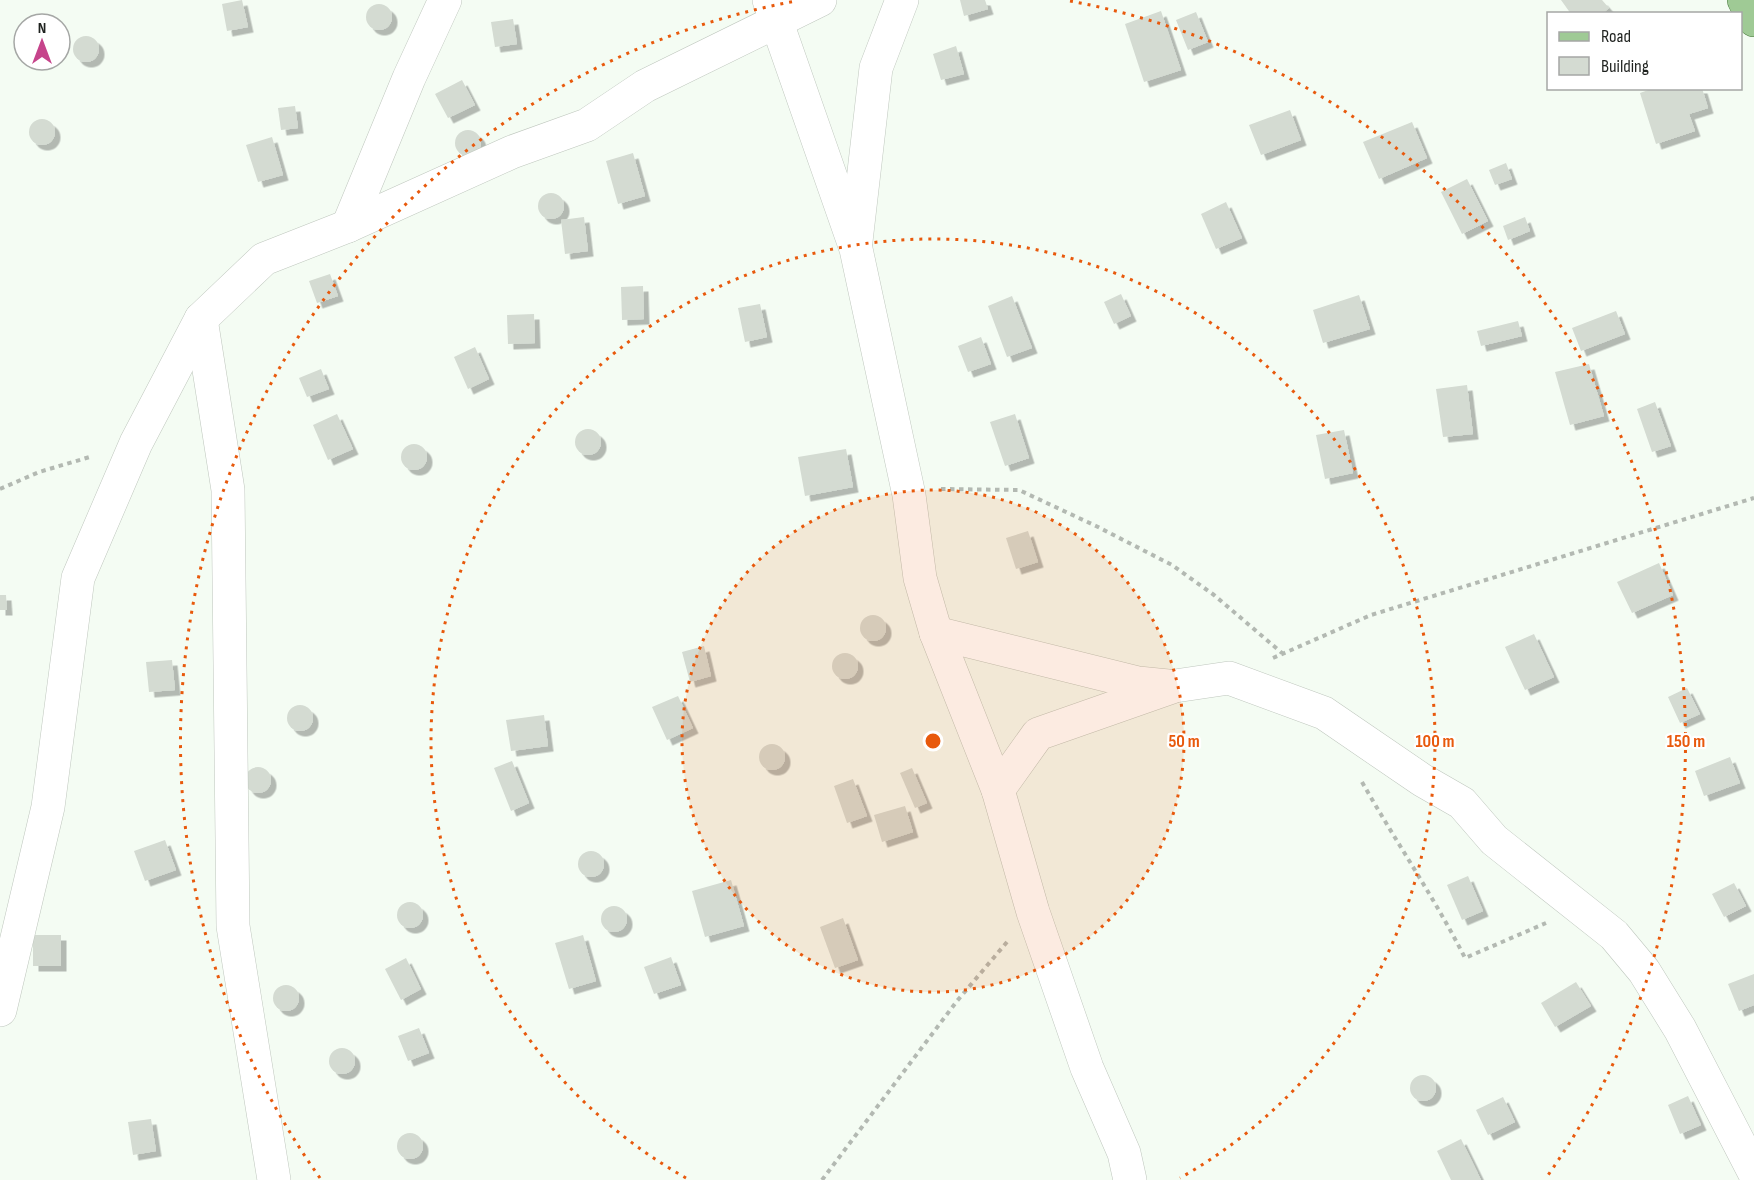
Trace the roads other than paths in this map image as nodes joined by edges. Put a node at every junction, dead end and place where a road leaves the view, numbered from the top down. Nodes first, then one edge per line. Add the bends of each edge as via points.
1 (445, 0) edge
2 (820, 0) edge
3 (902, 0) edge
4 (1744, 0) edge
5 (773, 11) edge
6 (1754, 20) edge
7 (348, 226) junction
8 (855, 249) junction
9 (201, 319) junction
10 (936, 633) junction
11 (1175, 686) junction
12 (998, 790) junction
13 (0, 1010) edge
14 (1754, 1172) edge
15 (274, 1180) edge
16 (1130, 1180) edge

1 - 7 street
2 - 5 street
3 - 8 street via 876,68
4 - 6 main road
5 - 7 street via 587,125 512,152
5 - 8 street
7 - 9 street via 264,259
8 - 10 street via 909,495 920,578
9 - 13 street via 136,443 78,578 48,807
9 - 15 street via 228,490 233,926
10 - 11 street via 1138,683
10 - 12 street
11 - 12 street via 1038,734
11 - 14 street via 1228,678 1324,714 1462,803 1494,840 1614,935 1644,971 1680,1029
12 - 16 street via 1033,912 1087,1068 1124,1154

